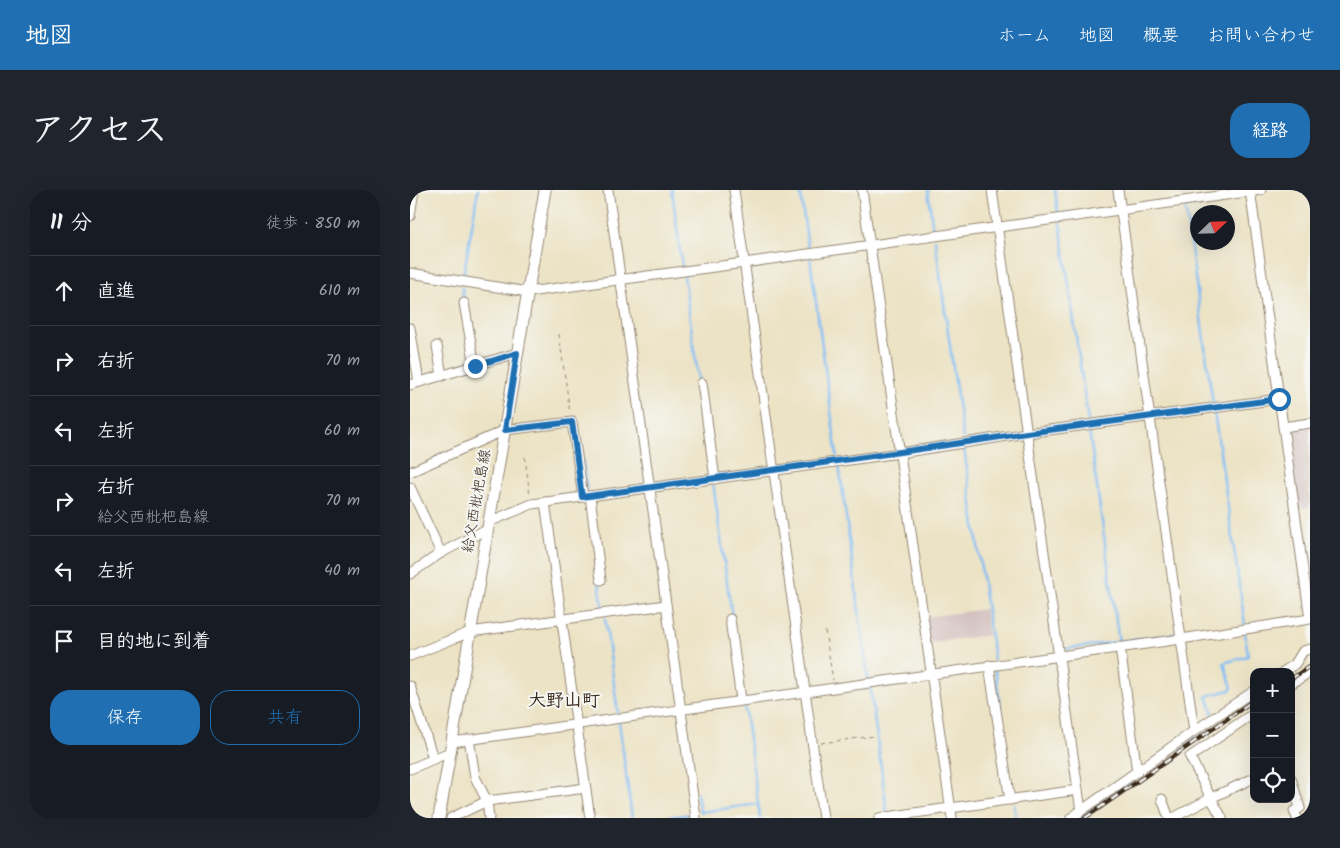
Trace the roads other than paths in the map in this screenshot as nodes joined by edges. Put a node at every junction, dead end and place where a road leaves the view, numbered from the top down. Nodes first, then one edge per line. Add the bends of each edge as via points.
1 (414, 190) edge
2 (545, 190) edge
3 (608, 190) edge
4 (734, 190) edge
5 (862, 190) edge
6 (992, 190) edge
7 (1118, 190) edge
8 (1261, 190) edge
9 (1250, 191) edge
10 (1121, 209) junction
11 (410, 216) edge
12 (998, 226) junction
13 (870, 245) junction
14 (744, 263) junction
15 (410, 273) edge
16 (620, 280) junction
17 (528, 292) junction
18 (464, 303) dead end
19 (410, 328) edge
20 (437, 346) dead end
21 (517, 353) junction
22 (475, 366) junction
23 (442, 376) junction
24 (419, 382) junction
25 (702, 383) dead end
26 (410, 385) edge
27 (1279, 399) junction
28 (1150, 416) junction
29 (1310, 423) edge
30 (1283, 427) junction
31 (505, 430) junction
32 (1027, 433) junction
33 (900, 452) junction
34 (774, 470) junction
35 (410, 472) edge
36 (715, 479) junction
37 (410, 487) edge
38 (649, 488) junction
39 (586, 497) junction
40 (546, 502) junction
41 (488, 528) junction
42 (441, 553) junction
43 (410, 574) edge
44 (601, 580) dead end
45 (666, 605) junction
46 (730, 619) dead end
47 (563, 620) junction
48 (470, 632) junction
49 (1182, 638) junction
50 (1120, 647) junction
51 (1310, 649) edge
52 (410, 656) edge
53 (1059, 656) junction
54 (990, 665) junction
55 (1289, 668) edge
56 (1310, 672) edge
57 (931, 674) junction
58 (1295, 681) edge
59 (410, 686) edge
60 (805, 691) junction
61 (1250, 694) edge
62 (741, 700) junction
63 (680, 709) junction
64 (1250, 717) edge
65 (577, 724) junction
66 (1194, 731) junction
67 (469, 739) junction
68 (451, 747) junction
69 (433, 758) junction
70 (410, 769) edge
71 (1137, 772) junction
72 (1250, 780) edge
73 (586, 788) junction
74 (1078, 790) junction
75 (1295, 791) edge
76 (1211, 798) junction
77 (1162, 799) dead end
78 (1010, 800) junction
79 (487, 801) junction
80 (950, 808) junction
81 (1076, 815) edge
82 (1184, 816) edge
83 (439, 818) edge
84 (451, 818) edge
85 (490, 818) edge
86 (590, 818) edge
87 (696, 818) edge
88 (823, 818) edge
89 (885, 818) edge
90 (952, 818) edge
91 (1171, 818) edge
92 (1222, 818) edge
93 (1297, 818) edge

1 - 11 street
2 - 17 main road, 給父西枇杷島線
3 - 16 street
4 - 14 street
5 - 13 street
6 - 12 street
7 - 10 street
8 - 9 street
9 - 10 street
9 - 27 street
10 - 12 street
10 - 28 street
12 - 13 street
12 - 32 street
13 - 14 street
13 - 33 street
14 - 16 street
14 - 34 street
15 - 17 street
16 - 17 street
16 - 38 street
17 - 21 main road, 給父西枇杷島線
18 - 22 street
19 - 24 street
20 - 23 street
21 - 22 street
21 - 31 main road, 給父西枇杷島線
22 - 23 street
23 - 24 street
24 - 26 street
25 - 36 street
27 - 28 street
27 - 30 street
28 - 32 street
28 - 49 street
29 - 30 street
30 - 49 street via 1310,619
31 - 35 street
31 - 39 street via 572,422
31 - 41 main road, 給父西枇杷島線
32 - 33 street
32 - 53 street
33 - 34 street
33 - 57 street
34 - 36 street
34 - 60 street
36 - 38 street
37 - 42 street
38 - 39 street
38 - 45 street
39 - 40 street
39 - 44 street
40 - 41 street via 532,504
40 - 47 street
41 - 42 street
41 - 48 main road, 給父西枇杷島線
42 - 43 street
45 - 47 street
45 - 63 street
46 - 62 street
47 - 48 street
47 - 65 street
48 - 52 street
48 - 68 main road, 給父西枇杷島線
49 - 50 street
49 - 66 street
50 - 53 street
50 - 71 street
51 - 55 street via 1303,651
53 - 54 street
53 - 74 street
54 - 57 street
54 - 78 street
56 - 58 street
57 - 60 street
57 - 80 street
59 - 69 street
60 - 62 street
60 - 88 street
61 - 66 street
62 - 63 street
63 - 65 street
63 - 87 street
64 - 76 street via 1190,757
65 - 67 street
65 - 73 street
66 - 71 street
67 - 68 street
67 - 79 street via 475,777
68 - 69 street
68 - 83 main road, 給父西枇杷島線
69 - 70 street
71 - 81 street
72 - 76 street
73 - 79 street
73 - 86 street
74 - 78 street
74 - 81 street
75 - 93 street via 1300,808 1294,811
76 - 82 street
76 - 92 street
77 - 91 street
78 - 80 street
79 - 84 street
79 - 85 street
80 - 89 street
80 - 90 street
82 - 91 street

